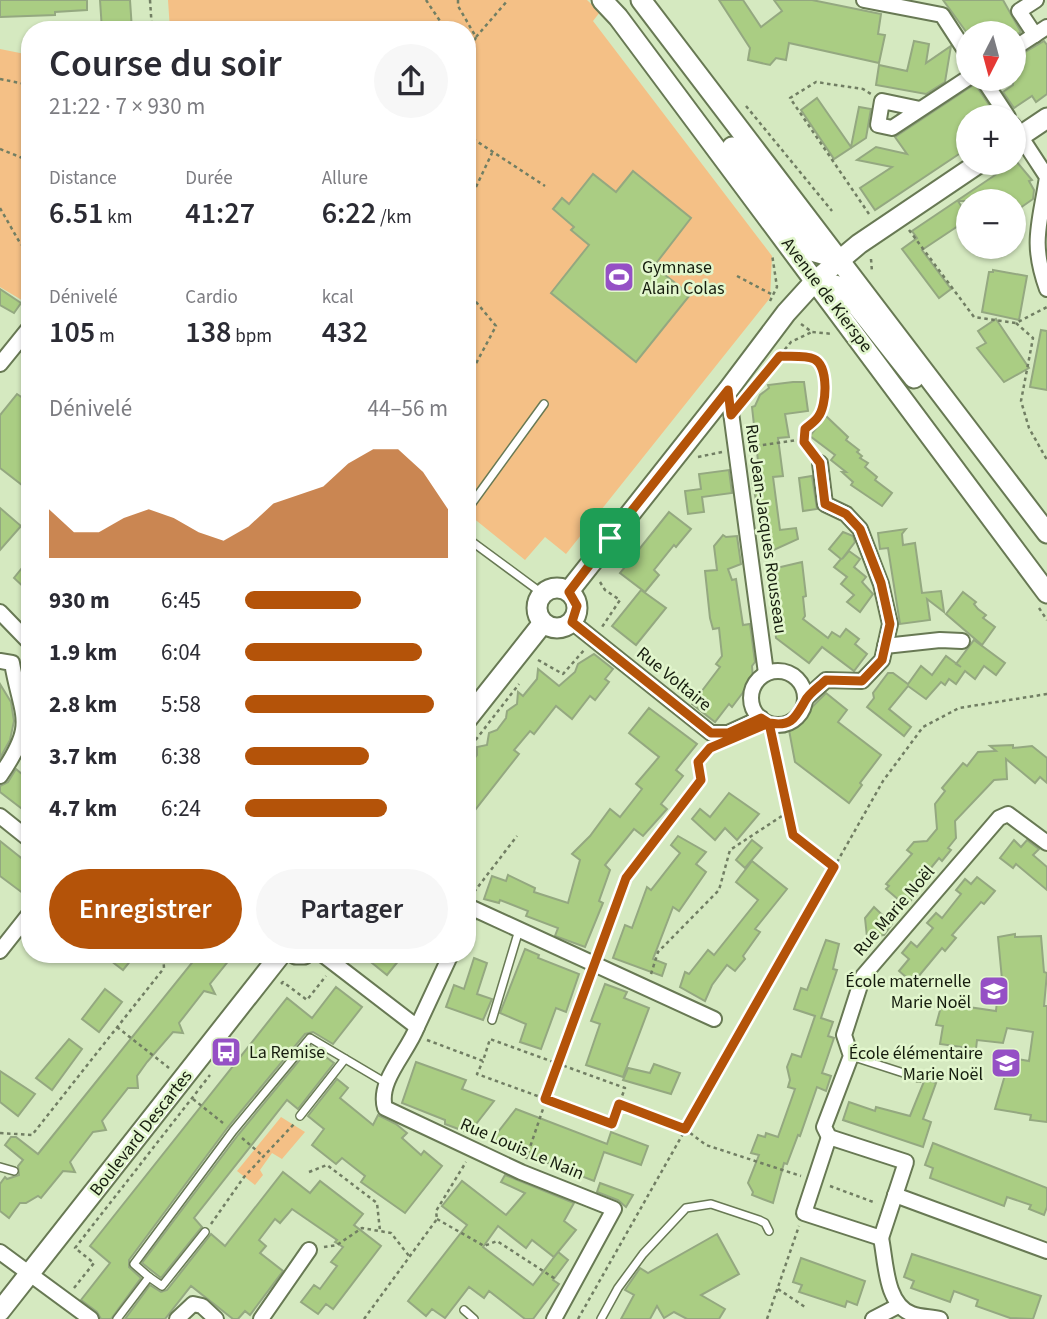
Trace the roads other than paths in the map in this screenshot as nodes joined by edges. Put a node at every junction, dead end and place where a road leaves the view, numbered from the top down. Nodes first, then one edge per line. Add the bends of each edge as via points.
1 (602, 0) edge
2 (641, 0) edge
3 (864, 0) edge
4 (1036, 0) edge
5 (903, 4) edge
6 (1041, 31) edge
7 (956, 37) edge
8 (1026, 41) edge
9 (956, 86) edge
10 (681, 101) junction
11 (920, 109) junction
12 (1047, 118) edge
13 (1026, 129) edge
14 (1026, 148) edge
15 (961, 175) edge
16 (840, 259) junction
17 (816, 280) junction
18 (1047, 289) edge
19 (21, 338) edge
20 (0, 364) edge
21 (728, 390) junction
22 (544, 404) dead end
23 (975, 438) junction
24 (820, 463) road end
25 (476, 498) edge
26 (1047, 533) edge
27 (476, 545) edge
28 (569, 592) junction
29 (1047, 593) edge
30 (543, 594) junction
31 (0, 612) edge
32 (572, 622) junction
33 (543, 623) junction
34 (21, 634) edge
35 (962, 641) dead end
36 (885, 646) junction
37 (21, 650) edge
38 (6, 662) edge
39 (766, 673) junction
40 (805, 699) junction
41 (21, 704) edge
42 (476, 708) edge
43 (765, 721) junction
44 (21, 738) edge
45 (0, 776) edge
46 (0, 816) edge
47 (21, 833) edge
48 (1047, 843) edge
49 (476, 915) edge
50 (21, 924) edge
51 (520, 929) junction
52 (0, 951) edge
53 (274, 963) edge
54 (332, 963) edge
55 (447, 963) edge
56 (714, 1019) dead end
57 (492, 1020) dead end
58 (416, 1031) junction
59 (851, 1056) junction
60 (345, 1059) junction
61 (919, 1078) dead end
62 (387, 1084) junction
63 (300, 1116) road end
64 (829, 1137) junction
65 (0, 1167) edge
66 (14, 1171) dead end
67 (893, 1202) junction
68 (769, 1231) dead end
69 (205, 1233) road end
70 (881, 1238) junction
71 (309, 1250) road end
72 (1047, 1251) edge
73 (0, 1252) edge
74 (30, 1274) junction
75 (149, 1277) junction
76 (898, 1306) junction
77 (464, 1310) dead end
78 (0, 1311) edge
79 (91, 1319) edge
80 (117, 1319) edge
81 (177, 1319) edge
82 (216, 1319) edge
83 (261, 1319) edge
84 (474, 1319) edge
85 (554, 1319) edge
86 (601, 1319) edge
87 (873, 1319) edge
88 (940, 1319) edge

1 - 10 main road, Avenue de Kierspe
2 - 16 main road, Avenue de Kierspe
3 - 5 street
4 - 6 street via 1019,11
5 - 7 street via 942,15
6 - 8 street
9 - 11 street
10 - 16 main road via 729,143 812,251
10 - 17 main road, Avenue de Kierspe
11 - 11 street via 892,128 878,125 882,101
12 - 13 main road
14 - 18 street via 1047,177 1036,230 1037,258
15 - 16 main road
16 - 17 main road
16 - 23 main road, Avenue de Kierspe
17 - 21 main road
17 - 23 main road via 842,287 932,400
17 - 29 main road, Avenue de Kierspe
19 - 20 street
21 - 28 main road
21 - 39 street, Rue Jean-Jacques Rousseau
22 - 25 lane
23 - 26 main road, Avenue de Kierspe
24 - 36 street via 825,504 846,514 860,529 881,583 890,624
27 - 30 lane
28 - 30 main road via 553,589
28 - 32 main road via 577,606
30 - 33 main road via 537,606
31 - 34 street
32 - 33 main road via 561,628
32 - 43 street, Rue Voltaire via 711,733 728,733
33 - 42 main road
35 - 36 street
36 - 40 street via 882,660 862,681 826,680
37 - 38 street
38 - 41 street
39 - 40 street via 794,676
39 - 43 street via 751,696 752,705
40 - 43 street via 802,710 789,723
44 - 45 street
46 - 47 street
48 - 59 street, Rue Marie Noël via 1009,814 999,818 863,976 844,1035
49 - 51 street
50 - 52 street
51 - 56 street
51 - 57 lane
53 - 74 main road, Boulevard Descartes
54 - 58 street
55 - 58 street
58 - 62 street
59 - 61 lane
59 - 64 street, Rue Marie Noël via 824,1127
60 - 62 lane
60 - 63 lane
60 - 75 lane via 310,1038 233,1131 134,1264
62 - 85 street, Rue Louis Le Nain via 382,1097 385,1108 614,1209
64 - 67 street via 906,1162
64 - 70 street, Rue Marie Noël via 804,1213
65 - 66 lane
67 - 70 street
67 - 72 street
68 - 86 lane via 759,1220 711,1203 686,1208 643,1254
69 - 75 lane via 162,1286
70 - 76 street
71 - 83 street
73 - 74 street
74 - 78 main road, Boulevard Descartes
74 - 79 street
75 - 80 lane
76 - 87 street
76 - 88 street via 911,1314
77 - 84 lane
81 - 82 street via 193,1304

